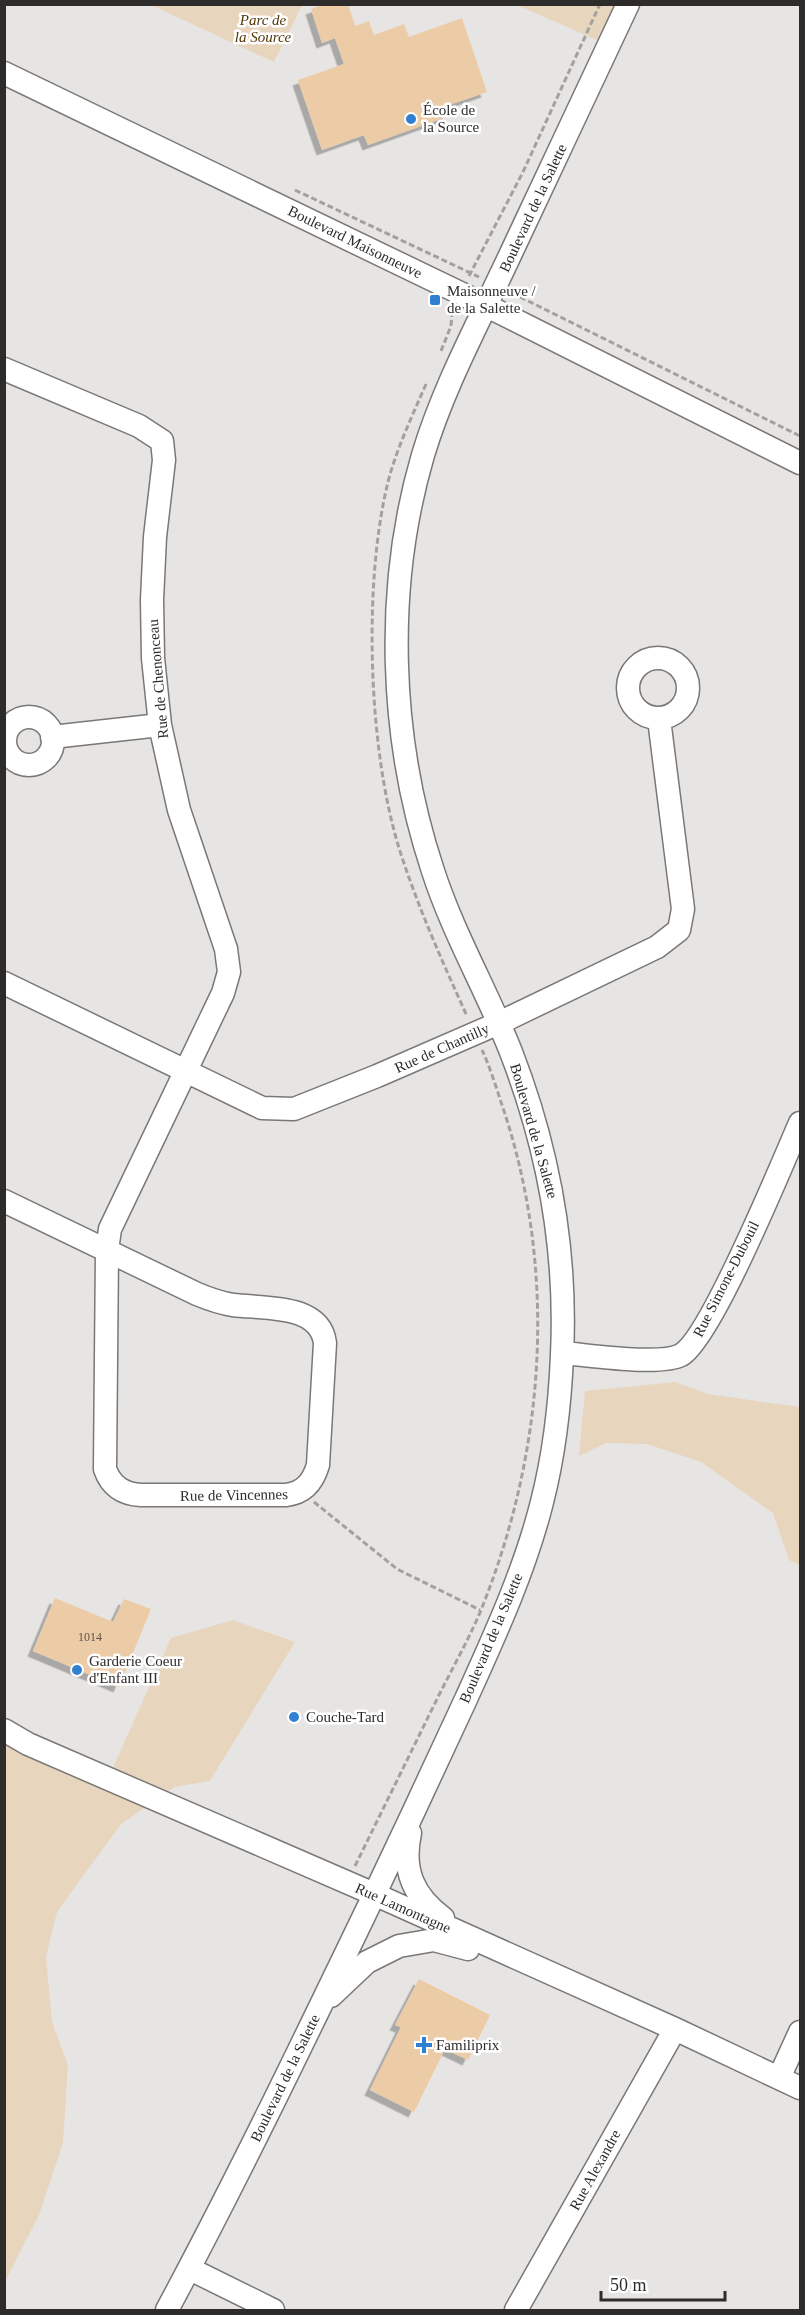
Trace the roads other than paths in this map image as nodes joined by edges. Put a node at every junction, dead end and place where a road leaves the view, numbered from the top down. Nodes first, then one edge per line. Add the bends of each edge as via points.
1 (628, 4) edge
2 (4, 73) edge
3 (487, 306) junction
4 (4, 369) edge
5 (801, 463) edge
6 (659, 719) dead end
7 (160, 725) junction
8 (52, 736) dead end
9 (4, 983) edge
10 (499, 1023) junction
11 (186, 1072) junction
12 (801, 1123) edge
13 (4, 1201) edge
14 (107, 1250) junction
15 (562, 1353) junction
16 (4, 1730) edge
17 (414, 1812) junction
18 (374, 1894) junction
19 (473, 1940) junction
20 (523, 1963) junction
21 (321, 2005) junction
22 (675, 2029) junction
23 (801, 2032) edge
24 (779, 2078) junction
25 (801, 2088) edge
26 (190, 2268) junction
27 (167, 2310) edge
28 (273, 2310) edge
29 (516, 2310) edge

1 - 3 street, Boulevard de la Salette
2 - 3 street, Boulevard Maisonneuve
3 - 5 street, Boulevard Maisonneuve
3 - 10 street, Boulevard de la Salette via 433,425 418,476 402,557 398,656 403,729 421,831 449,914
4 - 7 street, Rue de Chenonceau via 139,426 162,441 164,460 152,600
6 - 10 street, Rue de Chantilly via 683,909 679,930 657,947
7 - 8 street
7 - 11 street, Rue de Chenonceau via 179,810 228,963 223,993
9 - 11 street, Rue de Chantilly
10 - 11 street, Rue de Chantilly via 294,1109 262,1108
10 - 15 street, Boulevard de la Salette via 529,1106 553,1197 561,1251
11 - 14 street, Rue de Vincennes via 114,1217
12 - 15 street, Rue Simone-Dubouil via 721,1296 691,1347 680,1355 658,1360
13 - 14 street
14 - 14 street, Rue de Vincennes via 108,1479 123,1491 141,1495 286,1495 304,1489 318,1465 325,1343 319,1325 299,1313 212,1300
15 - 17 street, Boulevard de la Salette via 542,1503 525,1556 490,1647
16 - 18 street, Rue Lamontagne via 28,1744
17 - 18 street, Boulevard de la Salette
17 - 19 street via 406,1851 409,1878 416,1894 428,1908
18 - 19 street, Rue Lamontagne
18 - 21 street, Boulevard de la Salette
19 - 20 street, Rue Lamontagne
20 - 21 street via 434,1940 399,1946 367,1962
20 - 22 street, Rue Lamontagne
21 - 26 street, Boulevard de la Salette
22 - 24 street, Rue Lamontagne
22 - 29 street, Rue Alexandre
23 - 24 street
24 - 25 street, Rue Lamontagne
26 - 27 street, Boulevard de la Salette
26 - 28 street

